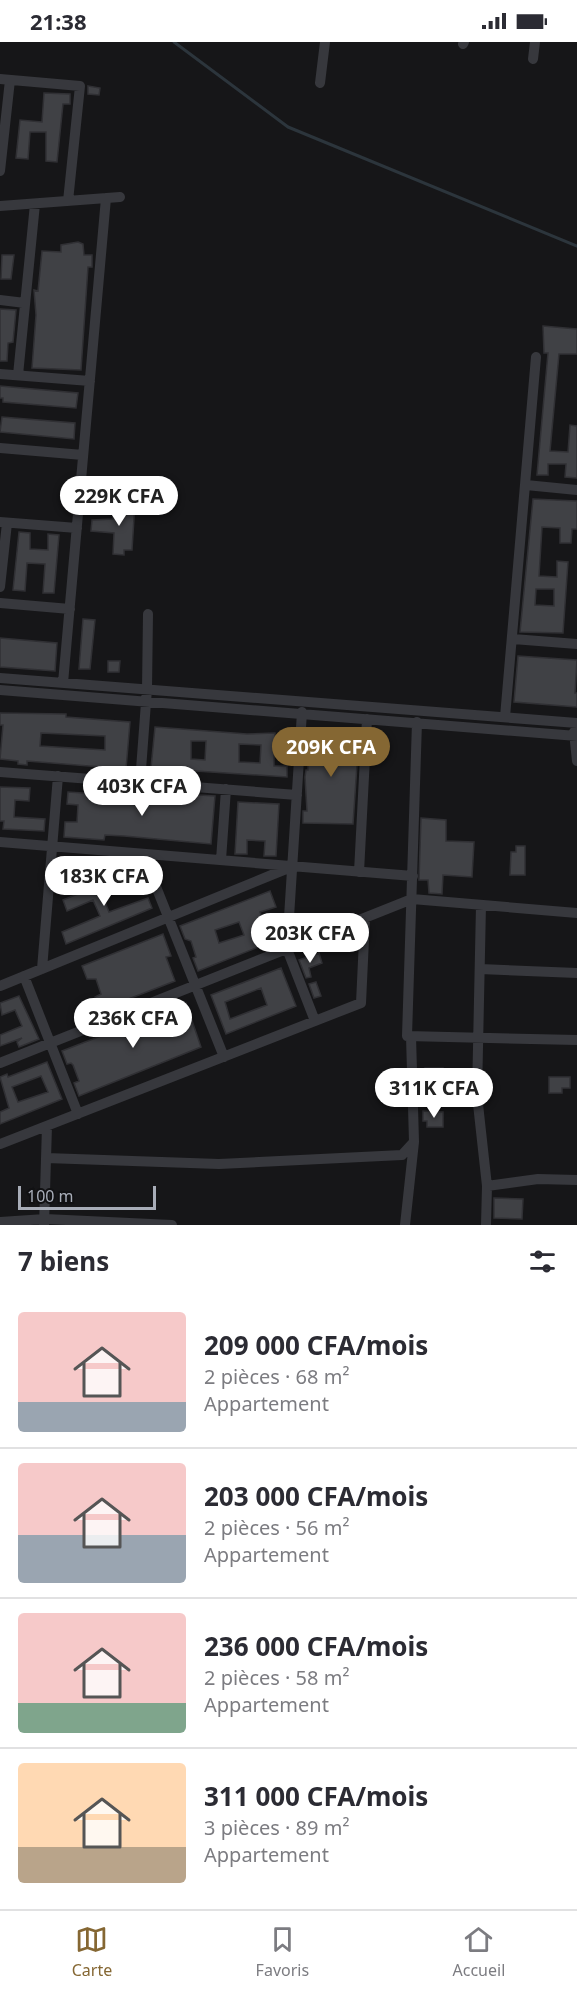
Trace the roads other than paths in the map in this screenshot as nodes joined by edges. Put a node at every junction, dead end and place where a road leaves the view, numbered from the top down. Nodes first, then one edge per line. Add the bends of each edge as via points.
1 (325, 42) edge
2 (535, 42) edge
3 (533, 59) dead end
4 (5, 80) edge
5 (320, 83) dead end
6 (0, 171) edge
7 (120, 197) dead end
8 (106, 198) junction
9 (68, 201) junction
10 (35, 204) junction
11 (0, 206) edge
12 (0, 300) edge
13 (26, 303) junction
14 (536, 357) dead end
15 (0, 374) edge
16 (18, 375) junction
17 (90, 381) junction
18 (0, 448) edge
19 (83, 455) junction
20 (526, 485) junction
21 (577, 490) edge
22 (3, 522) edge
23 (77, 528) junction
24 (0, 587) edge
25 (0, 603) edge
26 (70, 609) junction
27 (148, 614) dead end
28 (513, 639) junction
29 (577, 645) edge
30 (0, 678) edge
31 (63, 683) junction
32 (147, 689) junction
33 (0, 690) edge
34 (146, 701) junction
35 (302, 712) junction
36 (505, 717) junction
37 (367, 718) junction
38 (417, 722) junction
39 (575, 723) edge
40 (576, 736) edge
41 (577, 761) edge
42 (0, 772) edge
43 (58, 776) junction
44 (140, 783) junction
45 (226, 789) junction
46 (297, 795) junction
47 (0, 842) edge
48 (53, 847) junction
49 (143, 854) junction
50 (221, 860) junction
51 (292, 866) junction
52 (359, 872) junction
53 (413, 876) junction
54 (412, 899) junction
55 (481, 905) junction
56 (577, 913) edge
57 (365, 918) junction
58 (168, 919) junction
59 (287, 949) junction
60 (42, 969) junction
61 (480, 969) junction
62 (577, 973) edge
63 (24, 976) junction
64 (195, 985) junction
65 (0, 986) edge
66 (315, 1021) junction
67 (411, 1036) junction
68 (478, 1039) junction
69 (577, 1040) edge
70 (50, 1043) junction
71 (224, 1057) junction
72 (0, 1063) edge
73 (78, 1114) junction
74 (47, 1126) junction
75 (414, 1142) junction
76 (0, 1144) edge
77 (46, 1158) junction
78 (577, 1180) edge
79 (487, 1186) junction
80 (0, 1222) edge
81 (44, 1222) edge
82 (172, 1225) edge
83 (405, 1225) edge
84 (486, 1225) edge

1 - 5 street
2 - 3 street
4 - 6 street
4 - 9 street via 80,87
7 - 8 street
8 - 9 street
8 - 17 street
9 - 10 street
10 - 11 street
10 - 13 street
12 - 13 street
13 - 16 street
14 - 20 street
15 - 16 street
16 - 17 street
17 - 19 street
18 - 19 street
19 - 23 street
20 - 21 street
20 - 28 street
22 - 23 street
22 - 24 street
23 - 26 street
25 - 26 street
26 - 31 street
27 - 32 street
28 - 29 street
28 - 36 street
30 - 31 street
31 - 32 street
32 - 34 street
32 - 36 street
33 - 34 street
34 - 35 street
34 - 44 street
35 - 37 street
35 - 46 street
36 - 39 street
37 - 38 street
37 - 52 street
38 - 40 street
38 - 53 street
39 - 40 street
40 - 41 street
42 - 43 street
43 - 44 street
43 - 48 street
44 - 45 street
45 - 46 street
45 - 50 street
46 - 51 street
47 - 48 street
48 - 49 street
48 - 60 street
49 - 50 street
49 - 58 street
50 - 51 street
51 - 52 street
51 - 58 street
51 - 59 street
52 - 53 street
53 - 54 street
54 - 55 street
54 - 57 street
54 - 67 street via 407,1036
55 - 56 street
55 - 61 street
57 - 59 street
57 - 66 street via 361,1003
58 - 60 street
58 - 64 street
59 - 64 street
59 - 66 street
60 - 63 street
61 - 62 street
61 - 68 street
63 - 65 street
63 - 70 street
64 - 70 street
64 - 71 street
66 - 71 street
67 - 68 street
67 - 75 street
68 - 69 street
68 - 79 street via 477,1095
70 - 72 street
70 - 73 street
71 - 73 street
73 - 74 street
74 - 76 street
74 - 77 street
75 - 77 street via 402,1155 219,1164
75 - 83 street
77 - 81 street
78 - 79 street via 538,1179
79 - 84 street
80 - 81 street
81 - 82 street

